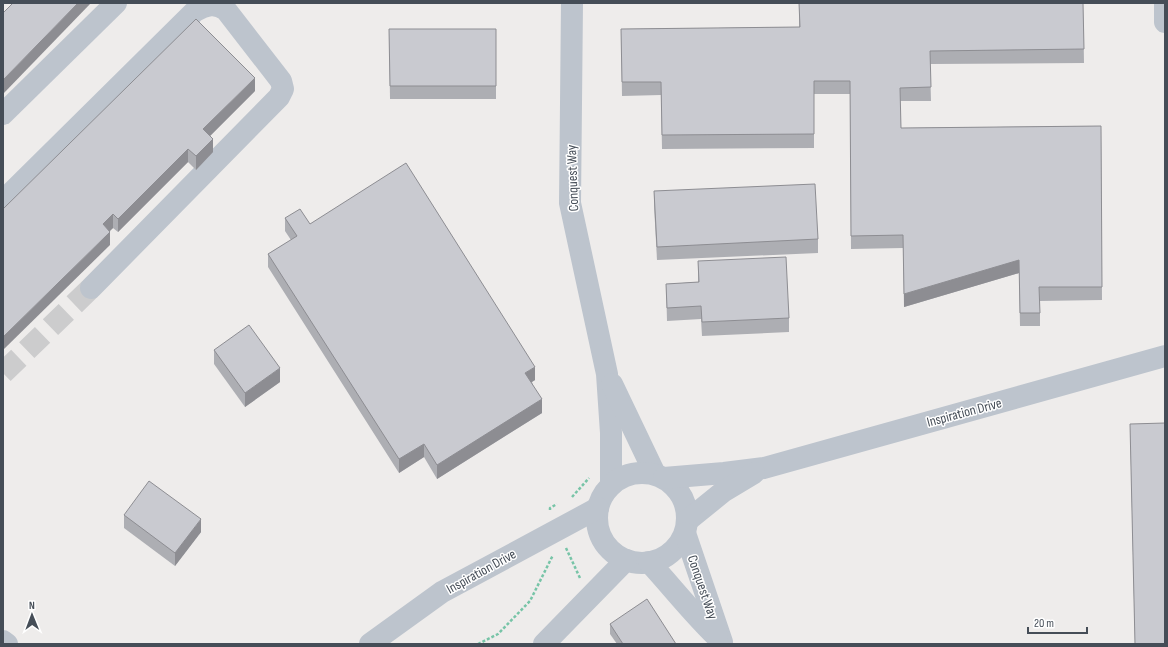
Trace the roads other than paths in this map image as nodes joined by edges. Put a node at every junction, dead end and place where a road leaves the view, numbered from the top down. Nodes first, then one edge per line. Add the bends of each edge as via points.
1 (116, 3) edge
2 (572, 3) edge
3 (1164, 3) edge
4 (219, 4) edge
5 (1165, 22) edge
6 (3, 114) edge
7 (3, 201) edge
8 (91, 288) tunnel mouth
9 (1165, 356) edge
10 (607, 374) junction
11 (764, 468) junction
12 (659, 476) junction
13 (611, 485) junction
14 (598, 508) junction
15 (686, 527) junction
16 (626, 560) junction
17 (649, 562) junction
18 (3, 641) edge
19 (723, 643) edge
20 (7, 644) edge
21 (370, 644) edge
22 (544, 644) edge

1 - 6 street
2 - 10 street, Conquest Way via 570,203
3 - 5 street
4 - 7 street via 206,5 195,11
4 - 8 street via 281,81 283,89 279,97
9 - 11 street, Inspiration Drive
10 - 12 street, Conquest Way
10 - 13 street, Conquest Way
11 - 12 street, Inspiration Drive
11 - 15 street, Inspiration Drive via 724,490
12 - 13 street via 639,473 624,477
12 - 15 street via 674,486 682,496 686,508
13 - 14 street
14 - 16 street via 600,533 614,553
14 - 21 street, Inspiration Drive via 442,592
15 - 17 street via 679,544 671,553
15 - 19 street, Conquest Way
16 - 17 street
16 - 22 street
17 - 19 street, Conquest Way via 699,620
18 - 20 street

